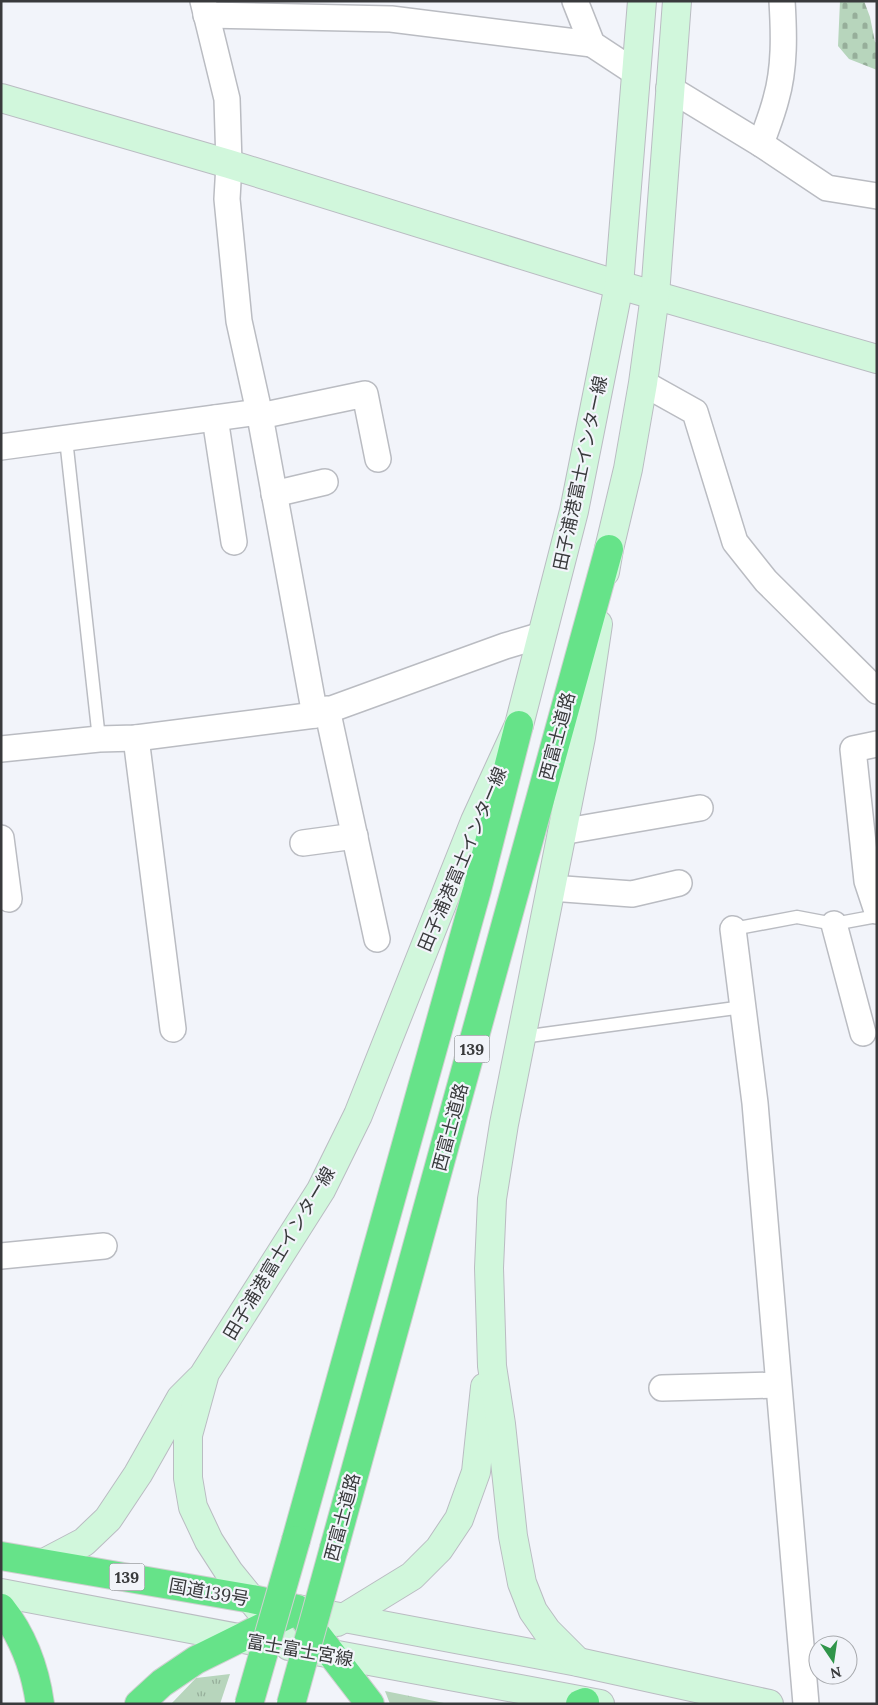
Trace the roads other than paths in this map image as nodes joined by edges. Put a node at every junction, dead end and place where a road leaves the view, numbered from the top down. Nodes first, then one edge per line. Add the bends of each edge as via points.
1 (576, 1) edge
2 (642, 1) edge
3 (677, 1) edge
4 (782, 1) edge
5 (205, 8) edge
6 (592, 44) junction
7 (636, 73) junction
8 (669, 88) junction
9 (1, 98) edge
10 (761, 144) junction
11 (228, 164) junction
12 (877, 196) edge
13 (619, 285) junction
14 (655, 295) junction
15 (877, 359) edge
16 (644, 383) junction
17 (259, 414) junction
18 (215, 418) junction
19 (66, 439) junction
20 (1, 447) edge
21 (378, 459) dead end
22 (325, 482) dead end
23 (274, 494) junction
24 (234, 542) dead end
25 (608, 549) junction
26 (542, 636) junction
27 (877, 691) edge
28 (321, 712) junction
29 (519, 725) junction
30 (136, 738) junction
31 (99, 739) junction
32 (877, 744) edge
33 (1, 749) edge
34 (700, 808) dead end
35 (562, 832) junction
36 (355, 836) junction
37 (1, 838) edge
38 (303, 843) dead end
39 (679, 883) dead end
40 (551, 888) junction
41 (9, 898) dead end
42 (877, 911) edge
43 (877, 916) edge
44 (834, 924) junction
45 (733, 929) joint
46 (377, 939) dead end
47 (743, 1007) junction
48 (173, 1029) dead end
49 (863, 1033) dead end
50 (522, 1037) junction
51 (104, 1246) dead end
52 (1, 1256) edge
53 (490, 1323) junction
54 (206, 1373) junction
55 (778, 1385) junction
56 (662, 1388) dead end
57 (1, 1556) edge
58 (44, 1563) junction
59 (1, 1593) edge
60 (252, 1599) junction
61 (1, 1608) edge
62 (297, 1609) junction
63 (344, 1618) junction
64 (271, 1622) junction
65 (316, 1633) junction
66 (238, 1639) junction
67 (289, 1646) junction
68 (333, 1655) junction
69 (578, 1662) junction
70 (588, 1703) edge
71 (40, 1704) edge
72 (138, 1704) edge
73 (249, 1704) edge
74 (291, 1704) edge
75 (370, 1704) edge
76 (767, 1704) edge
77 (806, 1704) edge

1 - 6 street
2 - 7 main road, 田子浦港富士インター線
3 - 8 main road
4 - 10 street via 782,69 777,99
5 - 6 street via 391,19
5 - 11 street via 226,99
6 - 7 street
7 - 13 main road, 田子浦港富士インター線
8 - 10 street
8 - 14 main road
9 - 11 main road
10 - 12 street via 827,188
11 - 13 main road
11 - 17 street via 227,199 239,322
13 - 14 main road
13 - 26 main road, 田子浦港富士インター線 via 574,511
14 - 15 main road
14 - 16 main road
16 - 25 main road via 628,469
16 - 27 street via 695,412 735,542 766,581
17 - 18 street
17 - 21 street via 365,394
17 - 23 street
18 - 19 street
18 - 24 street
19 - 20 street
19 - 31 lane
22 - 23 street
23 - 28 street
25 - 35 main road via 581,737
25 - 74 highway, 西富士道路 / 139, bridge
26 - 28 street via 505,646
26 - 29 main road, 田子浦港富士インター線
28 - 30 street
28 - 36 street
29 - 54 main road, 田子浦港富士インター線 via 475,821 358,1115 321,1190
29 - 73 highway, 西富士道路 / 139, bridge via 475,900
30 - 31 street
30 - 48 street
31 - 33 street
32 - 42 street via 853,749 867,881
34 - 35 street
35 - 40 main road
36 - 38 street
36 - 46 street
37 - 41 street
39 - 40 street via 632,894
40 - 50 main road
43 - 44 lane
44 - 45 lane via 796,917
44 - 49 street
45 - 47 street
47 - 50 lane
47 - 55 street via 755,1104
50 - 53 main road via 492,1198
51 - 52 street
53 - 63 main road via 476,1472 459,1519 439,1550 412,1576
53 - 69 main road via 492,1366 522,1583 547,1631
54 - 58 main road via 181,1398 138,1474 108,1518 84,1542
54 - 60 main road, 田子浦港富士インター線 via 188,1435 188,1478 194,1506 208,1541
55 - 56 street
55 - 77 street
57 - 58 highway, 国道139号 / 139
58 - 60 highway, 国道139号 / 139
59 - 66 main road, 富士富士宮線
60 - 62 highway, 国道139号 / 139
60 - 64 main road, 田子浦港富士インター線
61 - 71 highway via 27,1650 37,1680
62 - 63 main road
62 - 64 highway
62 - 65 highway
63 - 65 main road
63 - 69 main road
64 - 66 highway
64 - 67 main road, 田子浦港富士インター線
65 - 67 main road
65 - 68 highway
66 - 67 main road, 富士富士宮線
66 - 72 highway via 196,1660
67 - 68 main road, 富士富士宮線
68 - 70 main road, 富士富士宮線
68 - 75 highway
69 - 76 main road

